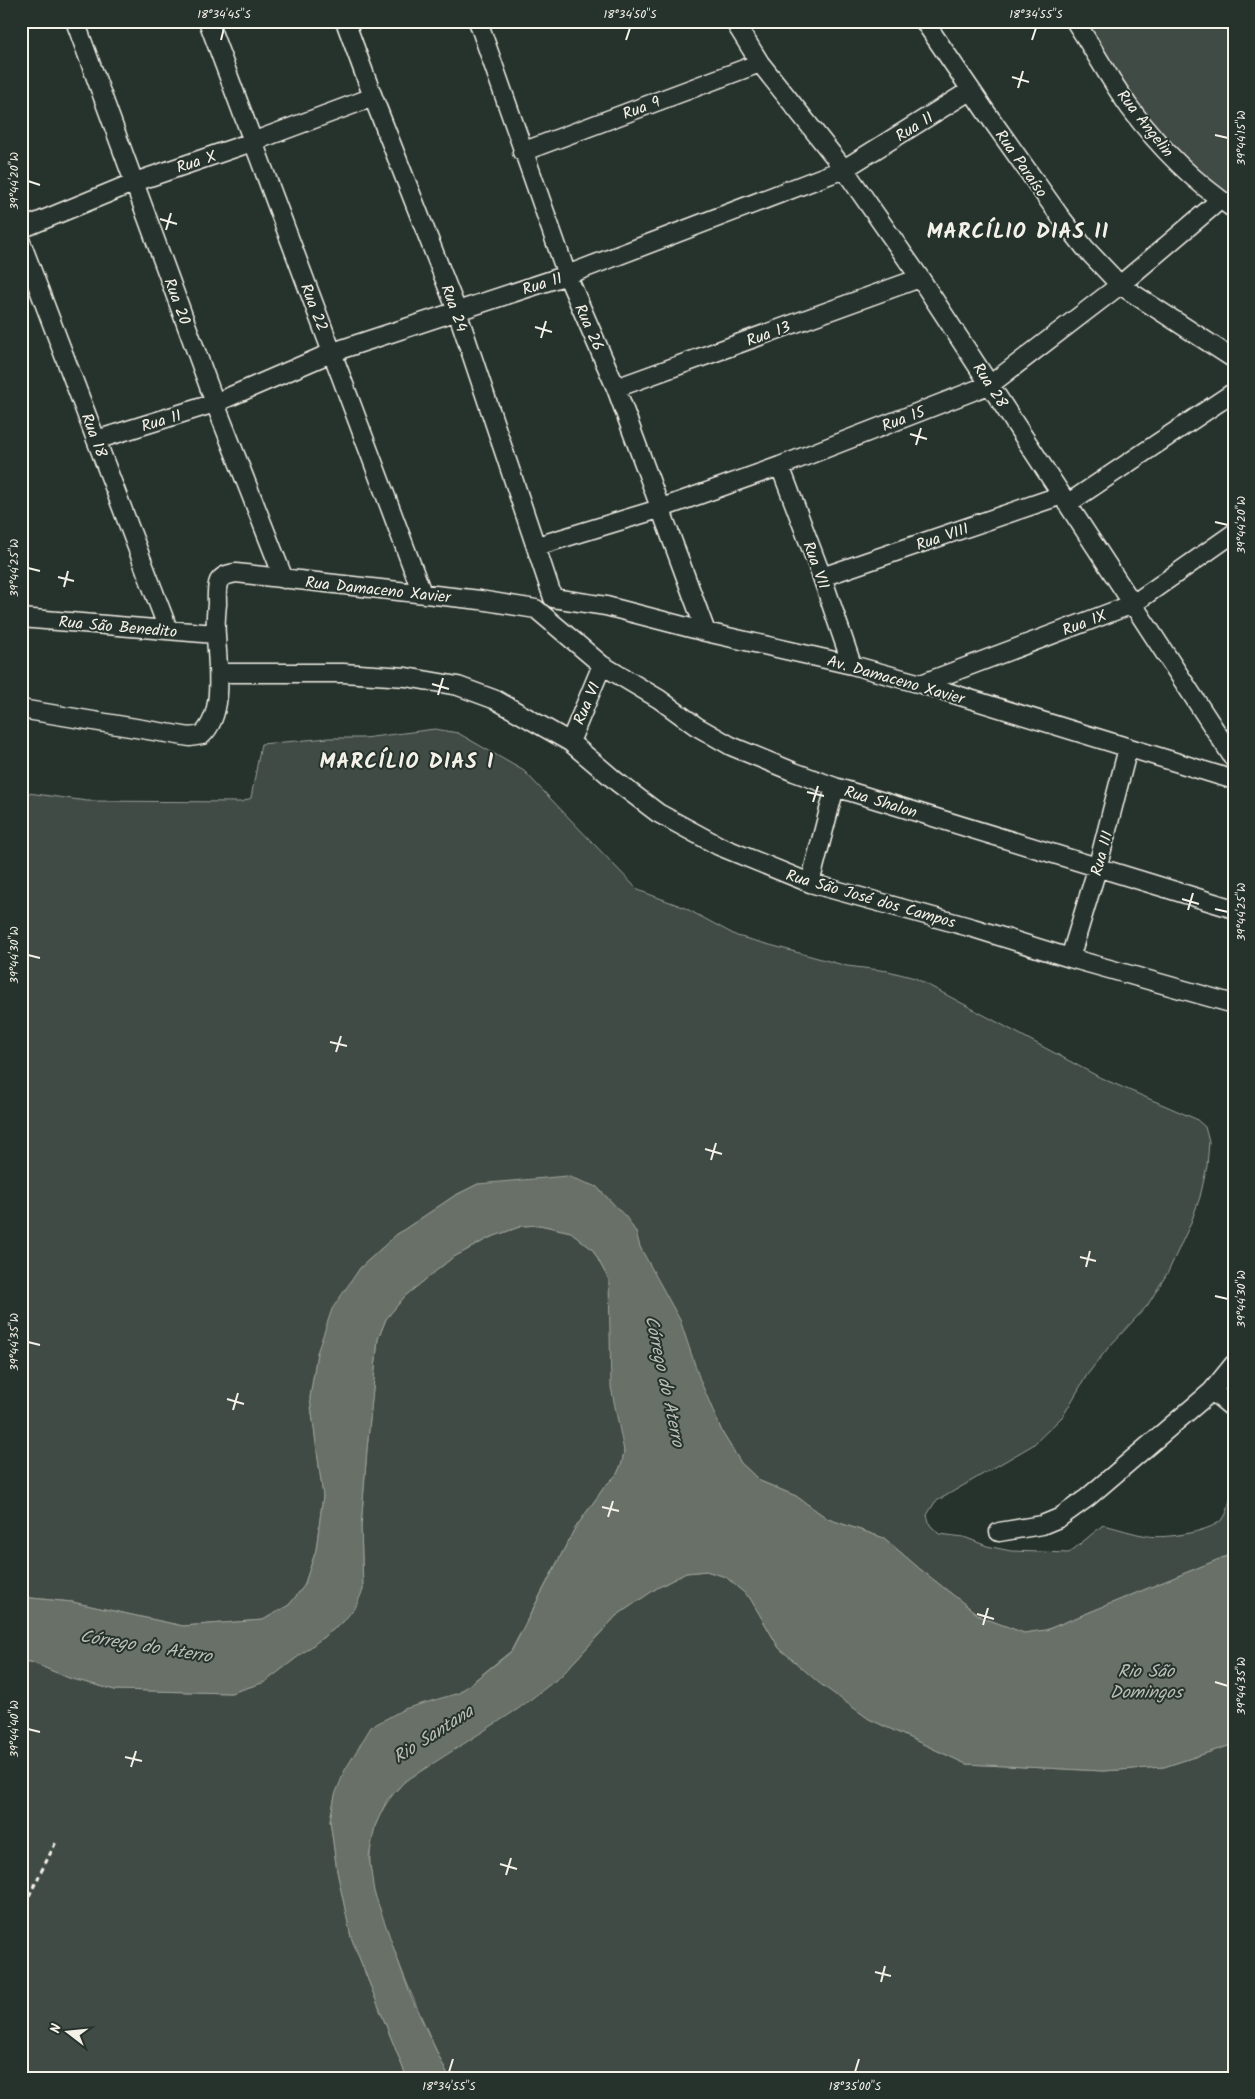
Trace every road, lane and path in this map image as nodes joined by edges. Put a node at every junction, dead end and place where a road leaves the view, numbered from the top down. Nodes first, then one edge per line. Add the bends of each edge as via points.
1 (75, 21) edge
2 (208, 21) edge
3 (345, 21) edge
4 (478, 21) edge
5 (734, 21) edge
6 (924, 21) edge
7 (1075, 21) edge
8 (760, 63) junction
9 (971, 90) junction
10 (373, 97) junction
11 (252, 142) junction
12 (522, 152) junction
13 (844, 170) junction
14 (135, 182) junction
15 (1227, 204) edge
16 (21, 229) edge
17 (21, 242) edge
18 (567, 275) junction
19 (920, 278) junction
20 (1120, 285) junction
21 (457, 311) junction
22 (333, 352) junction
23 (1234, 359) edge
24 (991, 384) junction
25 (616, 388) junction
26 (1234, 392) edge
27 (215, 403) junction
28 (96, 440) junction
29 (780, 466) junction
30 (1064, 499) junction
31 (659, 508) junction
32 (1234, 533) edge
33 (537, 546) junction
34 (822, 577) junction
35 (284, 579) junction
36 (422, 593) junction
37 (553, 598) junction
38 (1133, 604) junction
39 (536, 609) junction
40 (22, 617) edge
41 (168, 630) junction
42 (706, 632) junction
43 (216, 634) junction
44 (602, 665) junction
45 (852, 665) junction
46 (219, 673) junction
47 (921, 684) junction
48 (21, 710) edge
49 (570, 742) junction
50 (1128, 748) junction
51 (1234, 758) edge
52 (1234, 780) edge
53 (835, 787) junction
54 (1097, 869) junction
55 (810, 883) junction
56 (1234, 910) edge
57 (1070, 958) junction
58 (1234, 1004) edge
59 (1234, 1364) edge
60 (1212, 1391) junction
61 (1234, 1409) edge
62 (999, 1532) dead end
63 (57, 1840) dead end
64 (21, 1912) edge

1 - 14 street, Rua 20
2 - 11 street, Rua 22
3 - 10 street, Rua 24
4 - 12 street, Rua 26
5 - 8 street, Rua 28
6 - 9 street, Rua Paraíso
7 - 15 street, Rua Angelin via 1129,107 1150,134 1181,167
8 - 12 street, Rua 9
8 - 13 street, Rua 28
9 - 13 street, Rua 11
9 - 20 street, Rua Paraíso via 1058,215
10 - 11 street, Rua X
10 - 21 street, Rua 24
11 - 14 street, Rua X
11 - 22 street, Rua 22
12 - 18 street, Rua 26
13 - 18 street, Rua 11
13 - 19 street, Rua 28
14 - 16 street, Rua X
14 - 27 street, Rua 20
15 - 20 street, Rua 15
17 - 28 street, Rua 18
18 - 21 street, Rua 11
18 - 25 street, Rua 26
19 - 24 street, Rua 28
19 - 25 street, Rua 13
20 - 23 street, Rua Paraíso
20 - 24 street, Rua 15
21 - 22 street, Rua 11
21 - 33 street, Rua 24
22 - 27 street, Rua 11
22 - 36 street, Rua 22
24 - 29 street, Rua 15
24 - 30 street, Rua 28
25 - 31 street, Rua 26
26 - 30 street, Rua VIII
27 - 28 street, Rua 11
27 - 35 street, Rua 20
28 - 41 street, Rua 18
29 - 31 street, Rua 15
29 - 34 street, Rua VII
30 - 34 street, Rua VIII
30 - 38 street, Rua 28
31 - 33 street, Rua 15
31 - 42 street, Rua 26
32 - 38 street, Rua IX
33 - 37 street, Rua 24
34 - 45 street, Rua VII
35 - 36 street, Rua Damaceno Xavier
35 - 43 street, Rua Damaceno Xavier via 226,574 219,581
36 - 39 street, Rua Damaceno Xavier
37 - 39 street
37 - 42 street, Av. Damaceno Xavier via 606,606
38 - 47 street, Rua IX
38 - 51 street, Rua 28
39 - 44 street, Rua Shalon
40 - 41 street, Rua São Benedito
41 - 43 street, Rua São Benedito
42 - 45 street, Av. Damaceno Xavier
43 - 46 street
44 - 49 street, Rua VI
44 - 53 street, Rua Shalon via 731,746
45 - 47 street, Av. Damaceno Xavier
46 - 48 street via 216,707 202,735 190,737
46 - 49 street, Rua São José dos Campos via 344,673 458,686 496,700
47 - 50 street, Av. Damaceno Xavier
49 - 55 street, Rua São José dos Campos via 658,813 719,846
50 - 52 street, Av. Damaceno Xavier
50 - 54 street, Rua III
53 - 54 street, Rua Shalon
53 - 55 street
54 - 56 street, Rua Shalon
54 - 57 street, Rua III
55 - 57 street, Rua São José dos Campos
57 - 58 street, Rua São José dos Campos
59 - 60 street
60 - 61 street
60 - 62 street via 1059,1518 1042,1525
63 - 64 path

